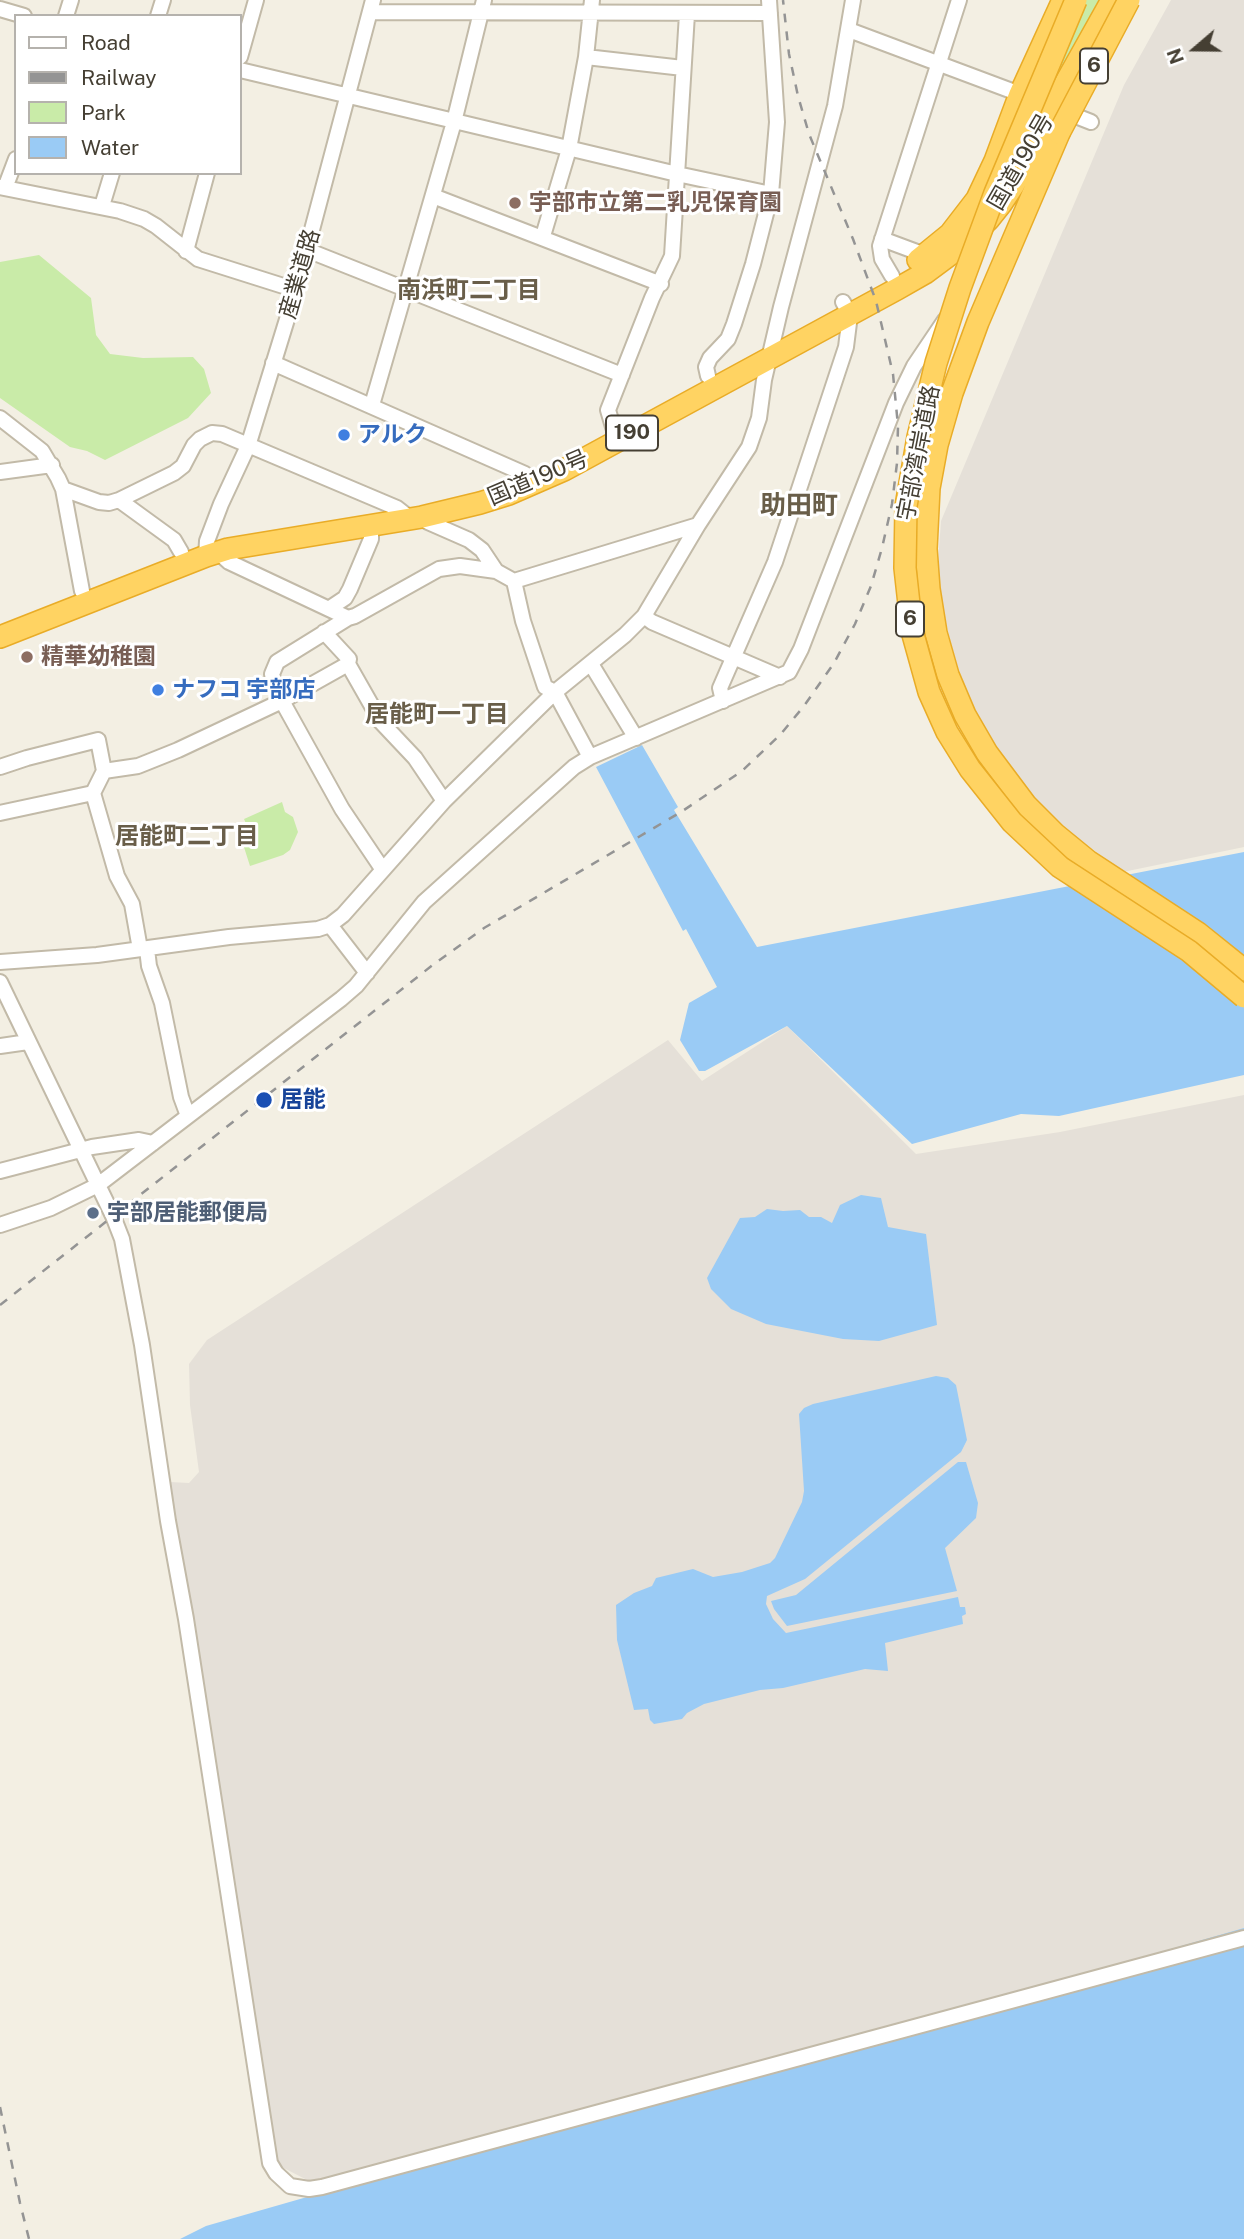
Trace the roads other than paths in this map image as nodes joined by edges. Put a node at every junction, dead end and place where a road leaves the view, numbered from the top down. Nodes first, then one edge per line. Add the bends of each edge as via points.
1 (256, 0) edge
2 (853, 0) edge
3 (959, 0) edge
4 (1063, 0) edge
5 (1076, 0) edge
6 (1112, 0) edge
7 (1129, 0) edge
8 (371, 6) edge
9 (482, 6) edge
10 (592, 7) edge
11 (770, 7) edge
12 (0, 9) edge
13 (17, 14) edge
14 (687, 14) junction
15 (849, 30) junction
16 (242, 50) edge
17 (586, 57) junction
18 (938, 64) junction
19 (683, 68) junction
20 (242, 70) edge
21 (1020, 94) junction
22 (348, 97) junction
23 (1052, 107) junction
24 (454, 122) junction
25 (1091, 122) dead end
26 (569, 149) junction
27 (14, 163) edge
28 (677, 174) junction
29 (111, 175) edge
30 (207, 175) edge
31 (3, 188) edge
32 (771, 194) junction
33 (433, 196) junction
34 (102, 206) junction
35 (543, 236) junction
36 (882, 239) junction
37 (307, 250) junction
38 (186, 251) junction
39 (936, 253) junction
40 (892, 276) junction
41 (661, 284) junction
42 (405, 289) junction
43 (296, 290) junction
44 (846, 309) junction
45 (772, 349) junction
46 (274, 363) junction
47 (622, 375) junction
48 (708, 376) junction
49 (372, 405) junction
50 (0, 418) edge
51 (616, 434) junction
52 (247, 446) junction
53 (52, 465) junction
54 (0, 472) edge
55 (525, 474) junction
56 (63, 489) junction
57 (119, 500) junction
58 (459, 509) junction
59 (410, 514) junction
60 (371, 525) junction
61 (698, 525) junction
62 (462, 537) junction
63 (210, 550) junction
64 (181, 552) junction
65 (496, 571) junction
66 (514, 581) junction
67 (82, 591) junction
68 (330, 608) junction
69 (644, 616) junction
70 (348, 618) junction
71 (0, 623) edge
72 (324, 632) junction
73 (0, 637) edge
74 (733, 657) junction
75 (348, 664) junction
76 (592, 664) junction
77 (780, 677) junction
78 (555, 692) junction
79 (282, 701) junction
80 (723, 701) junction
81 (636, 738) junction
82 (590, 757) junction
83 (0, 767) edge
84 (104, 771) junction
85 (93, 793) junction
86 (443, 801) junction
87 (0, 813) edge
88 (383, 870) junction
89 (330, 925) junction
90 (144, 949) junction
91 (0, 962) edge
92 (1244, 970) edge
93 (367, 973) junction
94 (0, 982) edge
95 (1244, 997) edge
96 (28, 1042) junction
97 (0, 1046) edge
98 (188, 1116) junction
99 (153, 1143) junction
100 (81, 1150) junction
101 (0, 1171) edge
102 (98, 1185) junction
103 (0, 1225) edge
104 (1244, 1938) edge

1 - 16 street
2 - 15 street
3 - 18 street
4 - 21 highway, 国道190号 / 190
5 - 95 highway, 宇部湾岸道路 / 6, bridge via 1025,116 950,317 915,449 906,506 906,589 917,651 947,732 1012,822 1060,867 1189,951
6 - 23 highway, 国道190号 / 190
7 - 92 highway, 宇部湾岸道路 / 6, bridge via 1059,133 952,393 929,488 929,589 936,633 965,715 1026,805 1088,861 1198,933
8 - 9 street
8 - 22 street, 産業道路
9 - 10 street
9 - 24 street
10 - 14 street
10 - 17 street
11 - 14 street
11 - 32 street via 777,122
12 - 13 street
14 - 19 street
15 - 18 street
15 - 45 street via 835,106
17 - 19 street
17 - 26 street
18 - 21 street
18 - 36 street
19 - 28 street
20 - 22 street
21 - 23 street
21 - 39 highway, 国道190号 / 190 via 987,181
22 - 24 street
22 - 37 street, 産業道路
23 - 25 street
23 - 39 highway, 国道190号 / 190 via 1001,204 974,234
24 - 26 street
24 - 33 street
26 - 28 street
26 - 35 street
27 - 31 street
28 - 32 street
28 - 41 street via 672,256
29 - 34 street
30 - 38 street
31 - 34 street
32 - 48 street via 734,324 728,339 710,358
33 - 35 street
33 - 42 street
34 - 38 street via 144,219
35 - 41 street
36 - 39 street
36 - 40 street via 882,259
37 - 42 street
37 - 43 street, 産業道路
38 - 43 street via 216,266
39 - 40 highway, 国道190号 / 190
39 - 44 highway, 国道190号 / 190 via 925,272
39 - 77 street via 954,279 957,300 896,403 801,649 789,672
40 - 44 highway, 国道190号 / 190
41 - 47 street
42 - 47 street
42 - 49 street
43 - 46 street, 産業道路
44 - 45 highway, 国道190号 / 190
44 - 74 street via 846,347 775,562
45 - 48 highway, 国道190号 / 190
45 - 51 highway, 国道190号 / 190
45 - 61 street via 749,447
46 - 49 street
46 - 52 street, 産業道路
47 - 51 street via 608,410
48 - 51 highway, 国道190号 / 190
49 - 55 street
50 - 53 street via 42,451
51 - 55 highway, 国道190号 / 190
51 - 58 highway, 国道190号 / 190 via 536,483
52 - 57 street via 212,433 200,439 174,473
52 - 59 street
52 - 63 street, 産業道路 via 221,504
53 - 54 street
53 - 56 street
55 - 59 highway, 国道190号 / 190
56 - 57 street via 99,502
56 - 67 street
57 - 64 street via 174,540
58 - 59 highway, 国道190号 / 190
58 - 62 street via 450,523
59 - 60 highway, 国道190号 / 190
59 - 62 street
59 - 63 highway, 国道190号 / 190 via 244,533
60 - 63 highway, 国道190号 / 190
60 - 68 street via 371,539 350,589
61 - 66 street
61 - 69 street
62 - 65 street via 482,550
63 - 64 highway, 国道190号 / 190
63 - 68 street
63 - 73 highway, 国道190号 / 190
64 - 67 highway, 国道190号 / 190
65 - 66 street
65 - 70 street via 460,566 439,569
66 - 78 street via 545,687
67 - 71 highway, 国道190号 / 190
68 - 70 street
69 - 74 street
69 - 76 street
70 - 72 street
72 - 75 street via 349,659
72 - 79 street via 277,662 272,674
74 - 77 street
74 - 80 street via 720,688
75 - 79 street
75 - 86 street via 381,722 415,758
76 - 78 street
76 - 81 street
77 - 80 street
78 - 82 street
78 - 86 street
79 - 84 street via 155,760
79 - 88 street via 342,809
80 - 81 street
81 - 82 street
82 - 93 street via 424,902
83 - 84 street via 98,740
84 - 85 street
85 - 87 street
85 - 90 street
86 - 88 street
88 - 89 street
89 - 90 street
89 - 93 street
90 - 91 street
90 - 98 street via 162,1003
93 - 98 street via 341,999
94 - 96 street
96 - 97 street
96 - 100 street
98 - 99 street
99 - 100 street via 139,1140
99 - 102 street
100 - 101 street
100 - 102 street
102 - 103 street via 51,1208
102 - 104 street via 122,1239 142,1345 270,2163 290,2186 309,2189 340,2182

